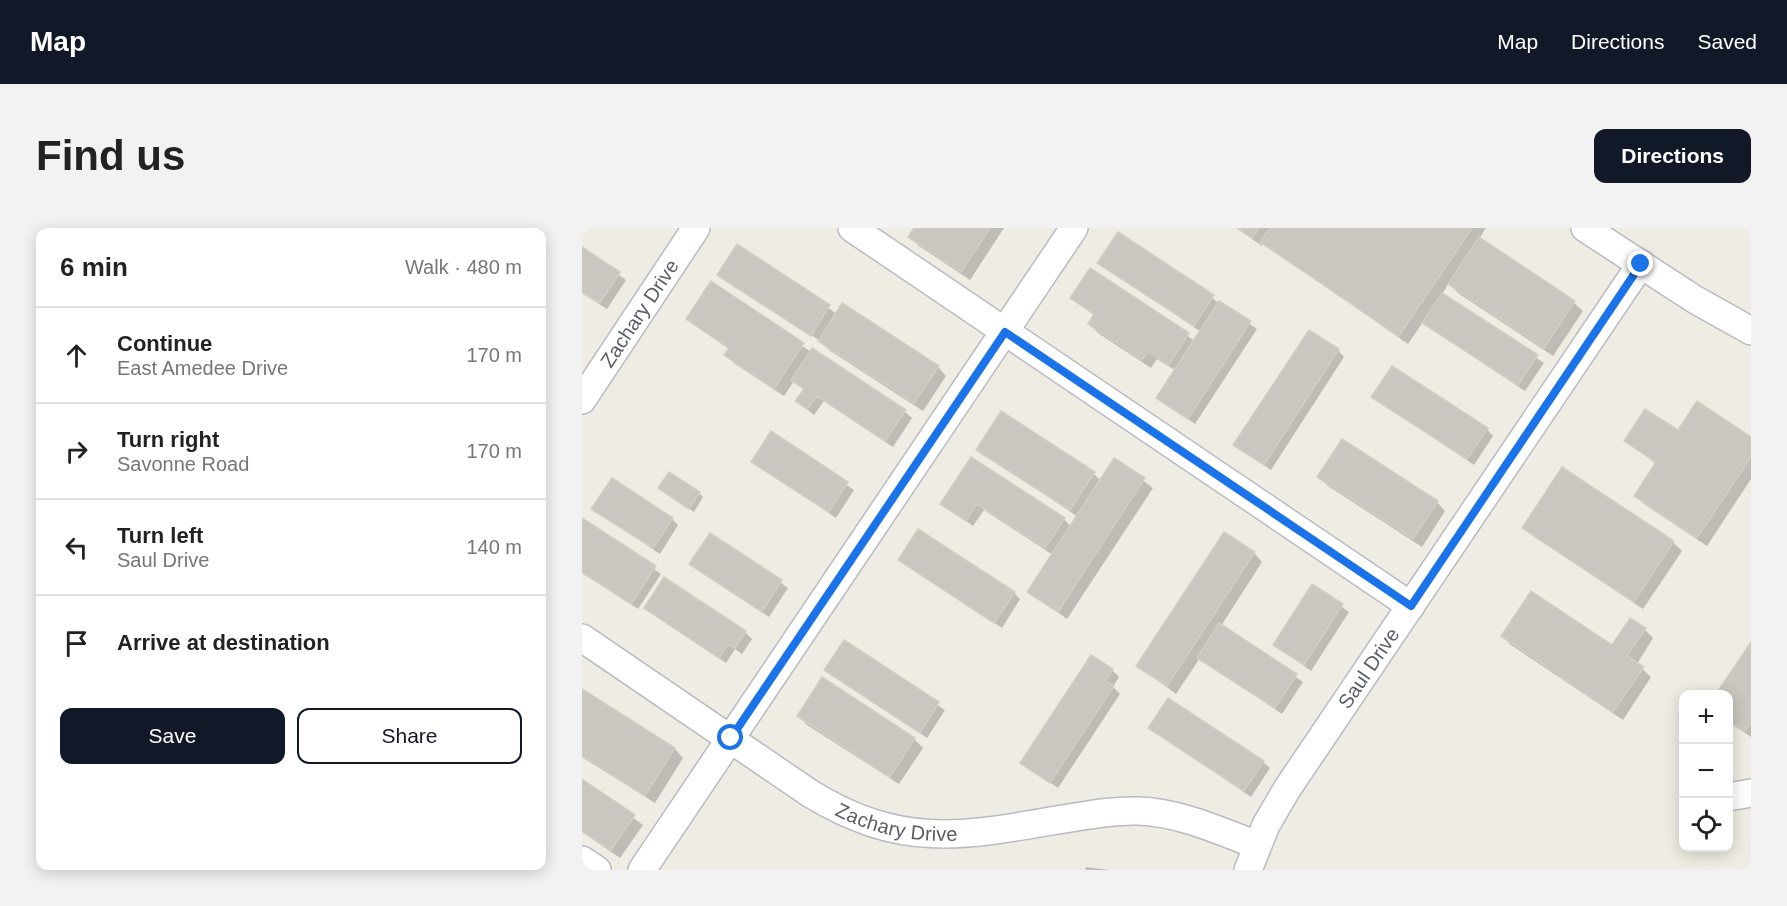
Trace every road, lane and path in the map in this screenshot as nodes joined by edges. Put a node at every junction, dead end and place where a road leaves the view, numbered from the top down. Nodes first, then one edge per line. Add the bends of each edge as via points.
1 (696, 228) edge
2 (852, 228) edge
3 (1074, 228) edge
4 (1585, 228) edge
5 (1641, 264) junction
6 (1005, 332) junction
7 (1751, 332) edge
8 (582, 400) edge
9 (1411, 606) junction
10 (582, 638) edge
11 (731, 738) junction
12 (1751, 793) edge
13 (1733, 796) edge
14 (1252, 858) edge
15 (582, 860) edge
16 (597, 870) edge
17 (642, 870) edge

1 - 8 street, Zachary Drive
2 - 6 street
3 - 6 street
4 - 5 street
5 - 7 street
5 - 9 street, Saul Drive
6 - 9 street
6 - 11 street
9 - 14 street, Saul Drive via 1287,789
10 - 11 street, Zachary Drive
11 - 14 street, Zachary Drive via 831,806 883,828 927,835 972,835 1113,811 1142,811 1207,826
11 - 17 street
12 - 13 street
15 - 16 street

